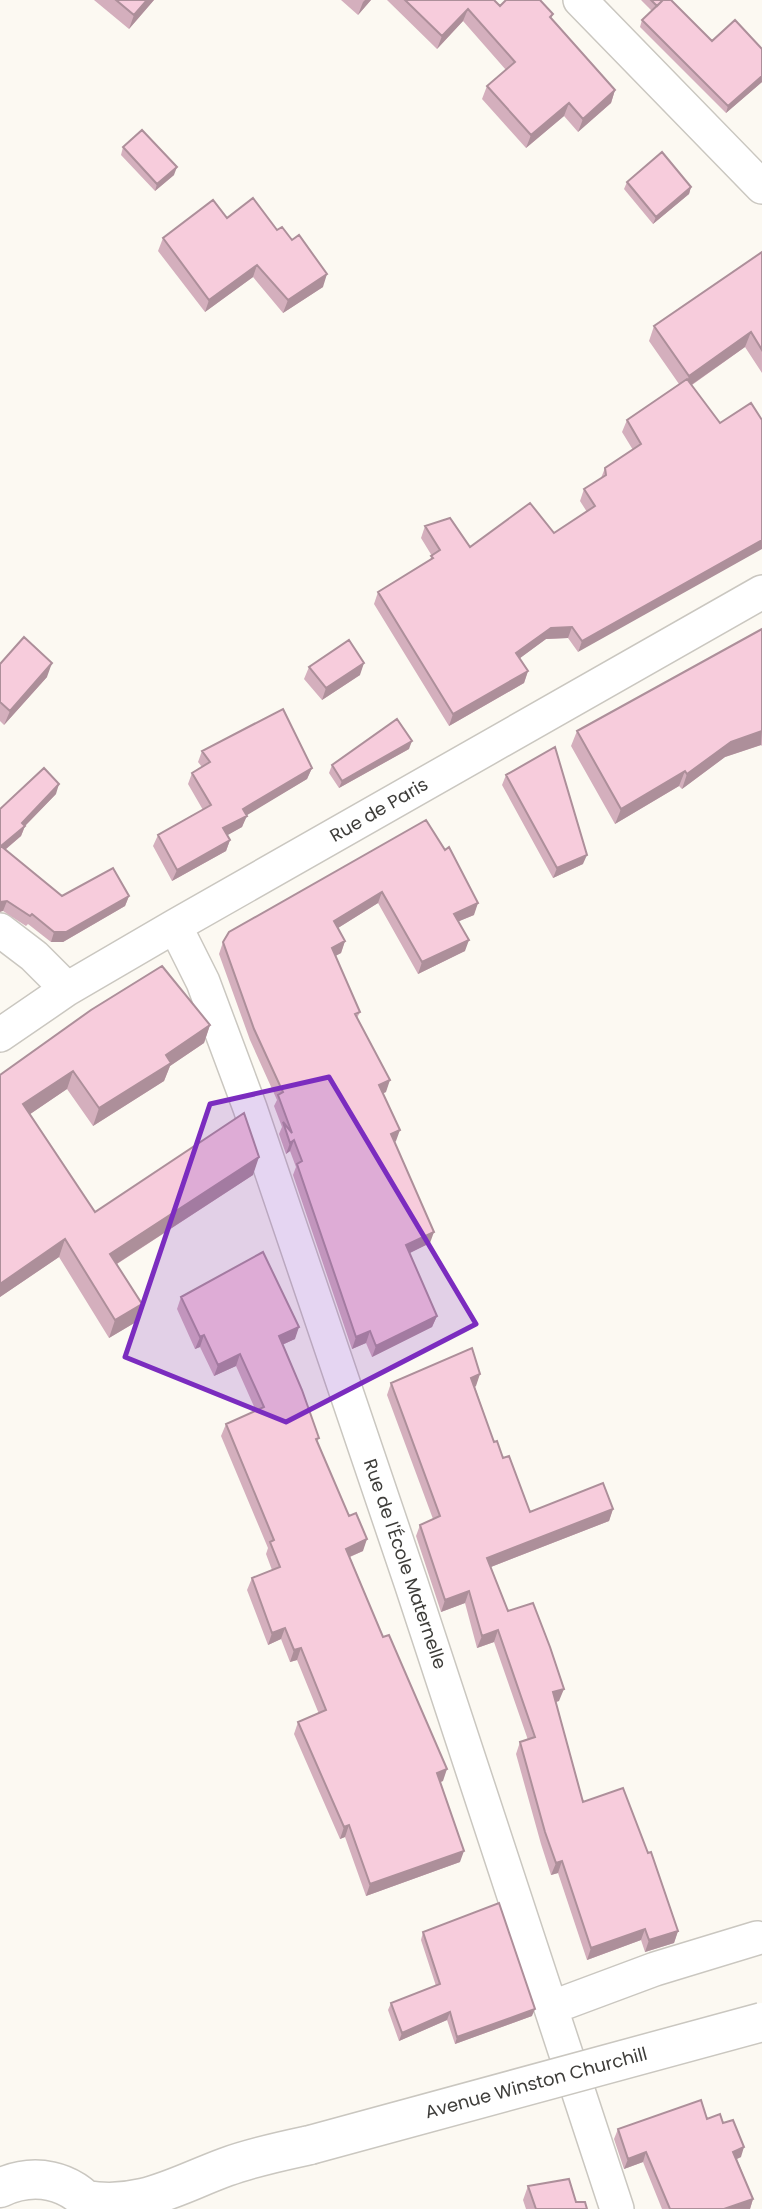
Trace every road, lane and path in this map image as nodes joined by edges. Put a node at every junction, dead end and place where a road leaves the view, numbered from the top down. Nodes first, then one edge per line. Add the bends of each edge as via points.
1 (580, 0) edge
2 (762, 187) edge
3 (762, 592) edge
4 (174, 926) junction
5 (0, 930) edge
6 (66, 989) junction
7 (0, 1035) edge
8 (757, 1938) dead end
9 (553, 2007) junction
10 (762, 2022) edge
11 (310, 2145) junction
12 (0, 2188) edge
13 (90, 2205) edge
14 (182, 2209) edge
15 (617, 2209) edge

1 - 2 street
3 - 4 street, Rue de Paris
4 - 6 street, Rue de Paris
4 - 9 street, Rue de l'École Maternelle via 203,982 231,1053
5 - 6 street
6 - 7 street, Rue de Paris
8 - 9 street via 692,1956
9 - 15 street, Rue de l'École Maternelle
10 - 11 main road, Avenue Winston Churchill, bridge
11 - 13 main road, Avenue Winston Churchill via 241,2162 147,2200
11 - 14 main road, Avenue Winston Churchill
12 - 13 main road via 24,2179 43,2179 66,2186

